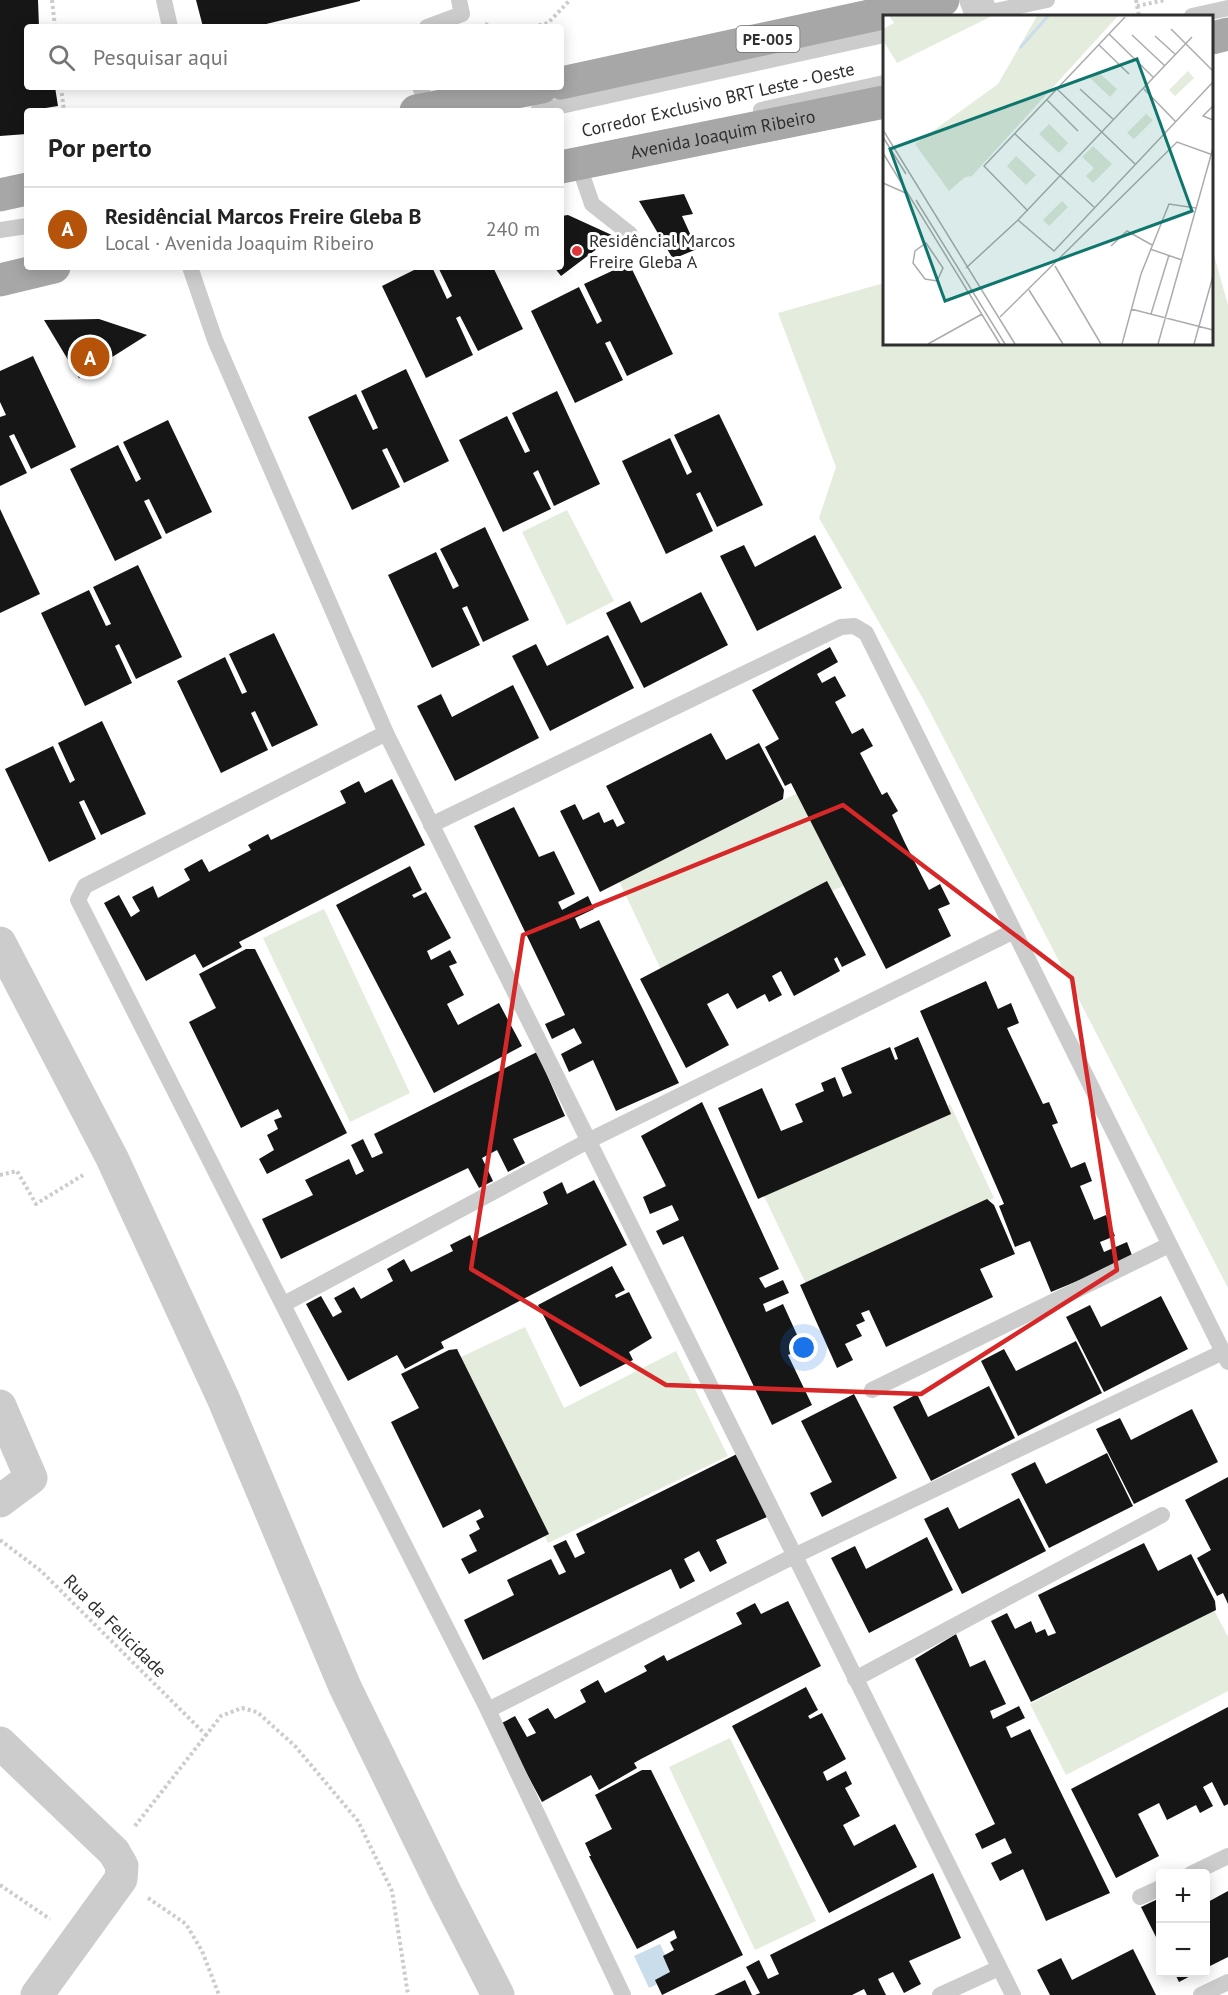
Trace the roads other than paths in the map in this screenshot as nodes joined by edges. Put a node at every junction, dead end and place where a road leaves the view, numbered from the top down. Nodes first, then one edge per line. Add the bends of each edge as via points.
1 (164, 0) edge
2 (459, 0) edge
3 (943, 0) edge
4 (1047, 0) edge
5 (1228, 8) edge
6 (860, 11) edge
7 (977, 12) edge
8 (1196, 15) edge
9 (169, 24) edge
10 (435, 24) edge
11 (1228, 34) edge
12 (883, 35) edge
13 (1213, 38) edge
14 (564, 82) edge
15 (883, 83) edge
16 (518, 90) edge
17 (422, 102) edge
18 (883, 102) edge
19 (552, 108) edge
20 (567, 162) edge
21 (24, 190) edge
22 (0, 195) edge
23 (24, 226) edge
24 (0, 230) edge
25 (630, 234) dead end
26 (24, 261) edge
27 (0, 266) edge
28 (42, 270) edge
29 (191, 270) edge
30 (0, 280) edge
31 (386, 732) junction
32 (431, 825) junction
33 (1012, 932) junction
34 (0, 943) edge
35 (588, 1141) junction
36 (1169, 1245) junction
37 (284, 1304) junction
38 (1226, 1357) edge
39 (872, 1390) dead end
40 (0, 1406) edge
41 (0, 1501) edge
42 (1162, 1515) dead end
43 (794, 1556) junction
44 (855, 1678) junction
45 (489, 1710) junction
46 (0, 1743) edge
47 (1228, 1856) edge
48 (1201, 1869) edge
49 (1156, 1890) edge
50 (1140, 1897) dead end
51 (999, 1968) junction
52 (1228, 1982) edge
53 (37, 1995) edge
54 (498, 1995) edge
55 (623, 1995) edge
56 (940, 1995) edge
57 (1013, 1995) edge
58 (1201, 1995) edge

1 - 9 lane
2 - 10 lane via 462,14
3 - 6 main road, PE-005
4 - 7 lane
5 - 8 lane
6 - 14 main road, PE-005
11 - 13 main road
12 - 19 lane, Corredor Exclusivo BRT Leste - Oeste
15 - 20 lane, Corredor Exclusivo BRT Leste - Oeste
16 - 17 main road
18 - 20 main road, Avenida Joaquim Ribeiro
20 - 25 lane via 592,204
21 - 22 main road
23 - 24 lane
26 - 27 lane
28 - 30 main road
29 - 31 lane via 215,340
31 - 32 lane
31 - 37 lane via 85,886 79,894 79,905
32 - 33 lane via 841,627 854,626 866,633
32 - 35 lane
33 - 35 lane
33 - 36 lane
34 - 54 street via 112,1158 223,1398 345,1687
35 - 37 lane
35 - 43 lane
36 - 38 lane
36 - 39 lane
37 - 45 lane
38 - 43 lane
40 - 41 street via 31,1478
42 - 44 lane
43 - 44 lane
43 - 45 lane
44 - 51 lane
45 - 55 lane
46 - 53 street via 117,1866 78,1939
47 - 48 lane
49 - 50 lane
51 - 56 lane
51 - 57 lane
52 - 58 lane

